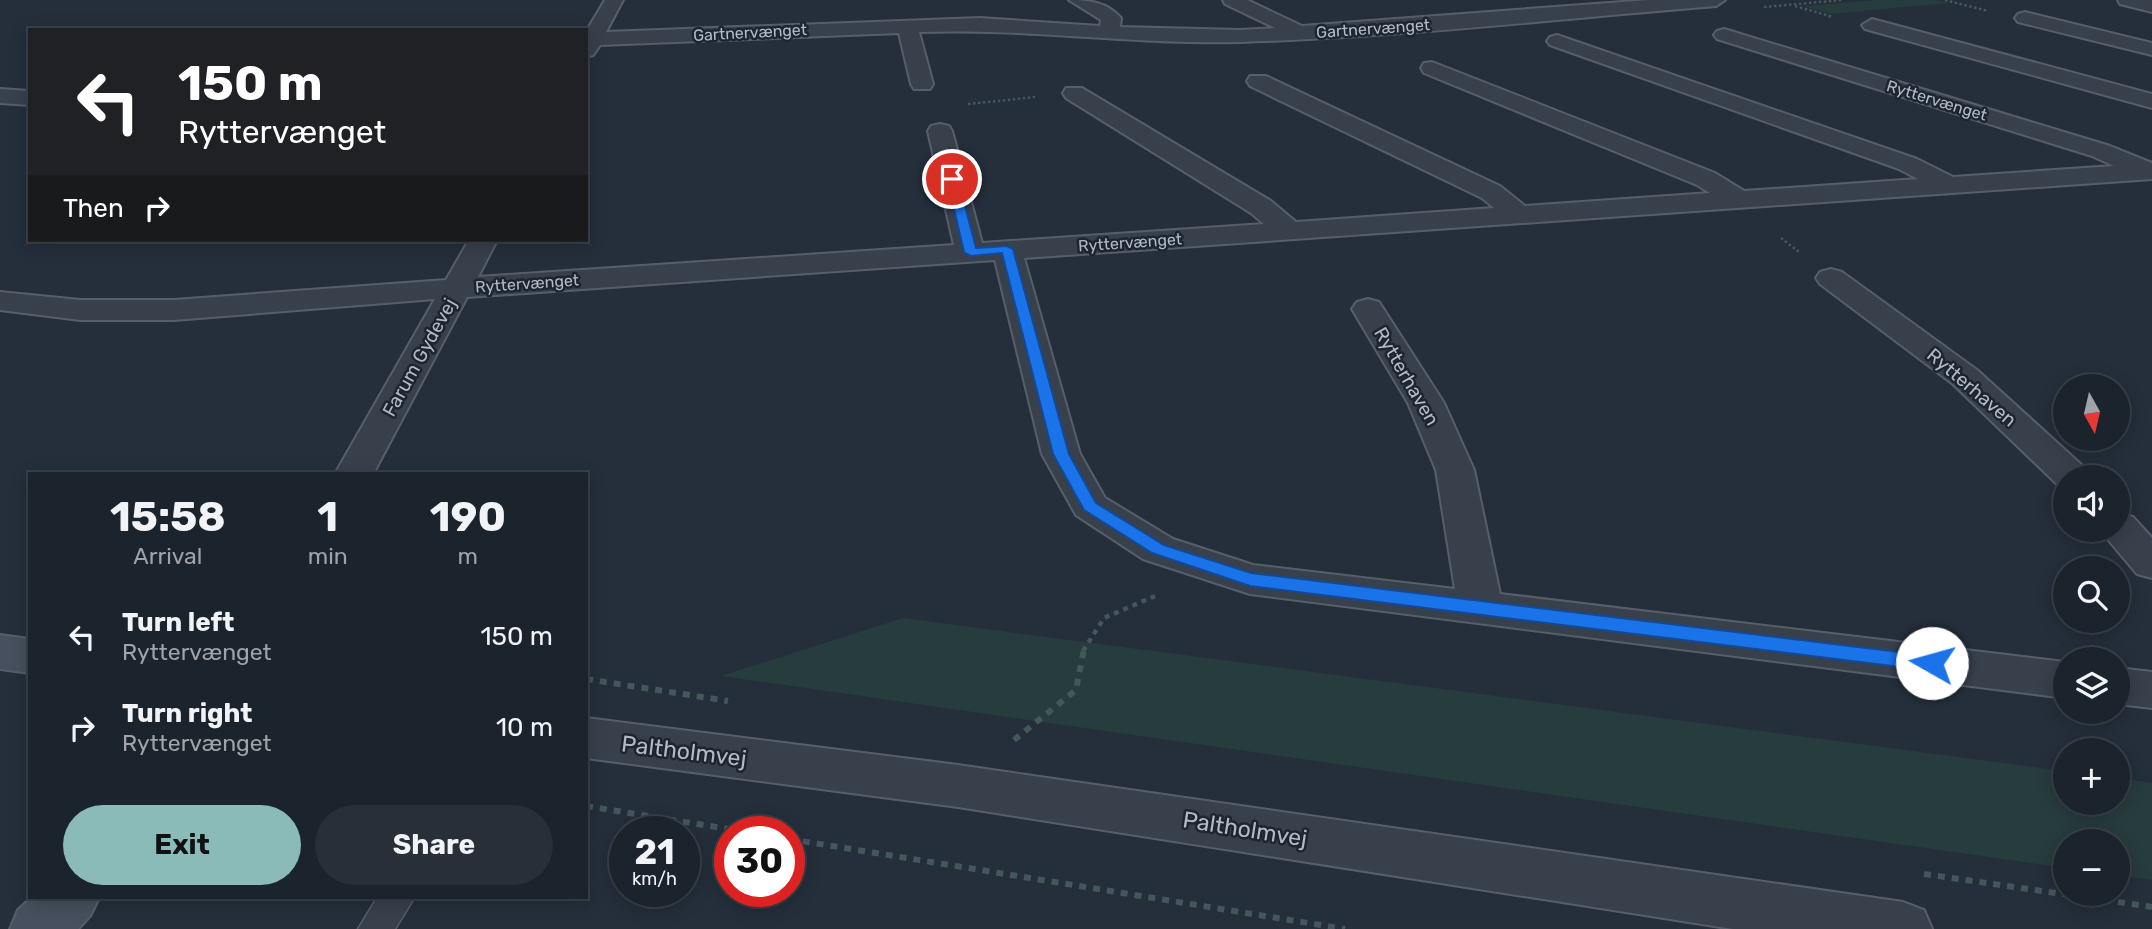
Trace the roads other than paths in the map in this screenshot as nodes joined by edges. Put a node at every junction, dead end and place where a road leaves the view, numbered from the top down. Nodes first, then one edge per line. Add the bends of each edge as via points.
1 (614, 0) edge
2 (1078, 0) edge
3 (1232, 0) edge
4 (1551, 0) edge
5 (1704, 0) edge
6 (2127, 0) edge
7 (1397, 5) dead end
8 (2152, 6) edge
9 (1585, 11) junction
10 (2025, 18) dead end
11 (1444, 23) junction
12 (1872, 24) dead end
13 (907, 25) junction
14 (1109, 33) junction
15 (1302, 33) junction
16 (1724, 35) dead end
17 (1557, 41) dead end
18 (590, 45) edge
19 (2152, 49) edge
20 (1432, 68) dead end
21 (1258, 80) dead end
22 (922, 84) dead end
23 (1074, 93) dead end
24 (0, 96) edge
25 (28, 98) edge
26 (2152, 101) edge
27 (940, 131) dead end
28 (2149, 171) edge
29 (1949, 185) junction
30 (1739, 200) junction
31 (1519, 215) junction
32 (1290, 231) junction
33 (482, 242) edge
34 (989, 251) junction
35 (1831, 278) dead end
36 (458, 288) junction
37 (0, 301) edge
38 (1368, 309) dead end
39 (2059, 465) edge
40 (355, 472) edge
41 (2130, 539) edge
42 (2152, 564) edge
43 (1480, 608) junction
44 (0, 652) edge
45 (28, 656) edge
46 (2053, 679) edge
47 (2130, 687) edge
48 (2152, 690) edge
49 (588, 738) edge
50 (68, 899) edge
51 (396, 899) edge
52 (39, 929) edge
53 (374, 929) edge
54 (1903, 929) edge

1 - 18 street
2 - 14 street via 1111,18
3 - 15 street, Gartnervænget
4 - 9 street, Gartnervænget
5 - 9 street, Gartnervænget
6 - 8 street
7 - 11 street, Gartnervænget
9 - 11 street, Gartnervænget
10 - 19 street
11 - 15 street, Gartnervænget
12 - 26 street
13 - 14 street, Gartnervænget via 980,24
13 - 18 street, Gartnervænget
13 - 22 street
14 - 15 street, Gartnervænget
16 - 28 street, Ryttervænget via 2101,151
17 - 29 street via 1908,164
20 - 30 street via 1706,179
21 - 31 street via 1491,192
23 - 32 street via 1261,207
24 - 25 street
27 - 34 street
28 - 29 street, Ryttervænget
29 - 30 street, Ryttervænget
30 - 31 street, Ryttervænget
31 - 32 street, Ryttervænget
32 - 34 street, Ryttervænget
33 - 36 street, Farum Gydevej
34 - 36 street, Ryttervænget
34 - 43 street via 1061,454 1090,506 1158,549 1250,579
35 - 39 street, Rytterhaven via 1965,377
36 - 37 street, Ryttervænget via 174,310 80,310
36 - 40 street, Farum Gydevej
38 - 43 street, Rytterhaven via 1426,403 1455,470
41 - 42 street
43 - 46 street
44 - 45 street
47 - 48 street
49 - 54 street, Paltholmvej via 958,786
50 - 52 street
51 - 53 lane

